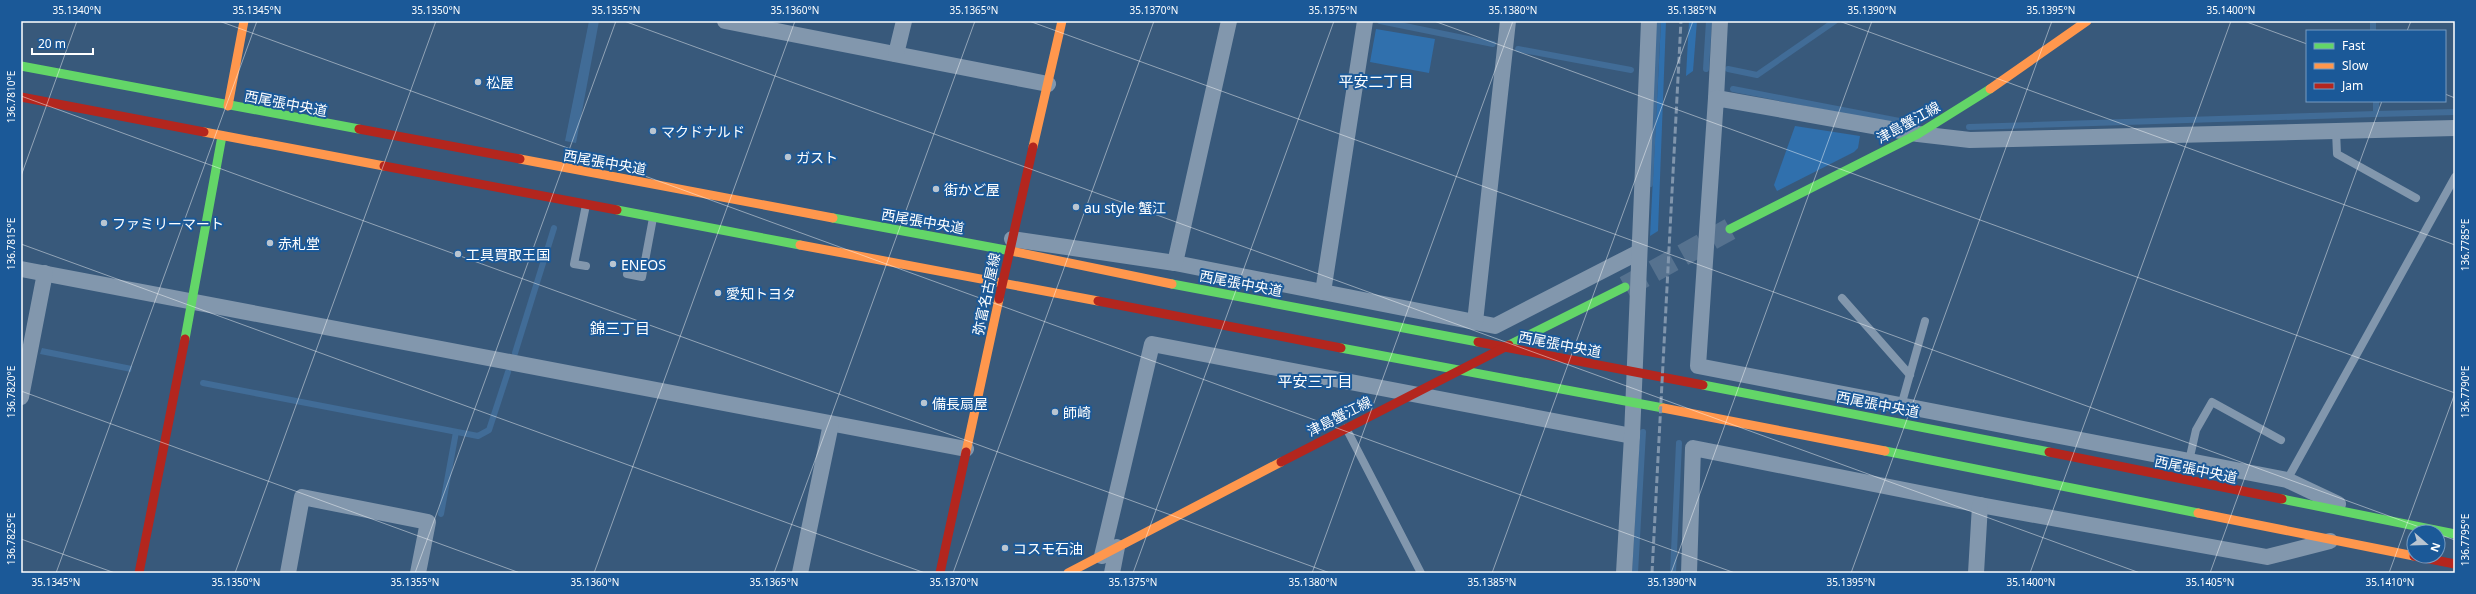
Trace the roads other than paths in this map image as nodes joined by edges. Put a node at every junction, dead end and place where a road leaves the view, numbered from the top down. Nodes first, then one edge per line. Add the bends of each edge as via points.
1 (244, 21) edge
2 (726, 21) edge
3 (904, 21) edge
4 (1062, 21) edge
5 (1229, 21) edge
6 (1365, 21) edge
7 (1508, 21) edge
8 (1649, 21) edge
9 (1720, 21) edge
10 (2087, 21) edge
11 (755, 24) edge
12 (896, 54) junction
13 (21, 66) edge
14 (1048, 84) junction
15 (21, 97) edge
16 (1716, 98) junction
17 (228, 106) junction
18 (2455, 128) edge
19 (2336, 131) junction
20 (1918, 134) junction
21 (222, 136) junction
22 (2455, 177) edge
23 (2416, 198) dead end
24 (586, 205) junction
25 (653, 218) junction
26 (1730, 229) tunnel mouth
27 (1011, 245) junction
28 (1639, 252) junction
29 (1175, 263) junction
30 (586, 266) dead end
31 (21, 269) edge
32 (45, 273) junction
33 (627, 274) dead end
34 (1002, 284) junction
35 (1625, 287) tunnel mouth
36 (1323, 292) junction
37 (1842, 298) dead end
38 (192, 302) junction
39 (1925, 321) dead end
40 (1475, 322) junction
41 (1910, 375) junction
42 (1412, 394) junction
43 (21, 397) edge
44 (1901, 406) junction
45 (831, 424) junction
46 (1346, 428) junction
47 (1632, 436) junction
48 (2281, 440) dead end
49 (966, 450) junction
50 (2189, 461) junction
51 (2287, 480) junction
52 (1980, 505) junction
53 (2364, 517) junction
54 (2455, 534) edge
55 (2334, 540) junction
56 (1117, 547) junction
57 (2406, 554) edge
58 (1102, 556) junction
59 (139, 573) edge
60 (288, 573) edge
61 (418, 573) edge
62 (800, 573) edge
63 (940, 573) edge
64 (1068, 573) edge
65 (1112, 573) edge
66 (1421, 573) edge
67 (1624, 573) edge
68 (1689, 573) edge
69 (1976, 573) edge

1 - 17 main road
2 - 11 street
3 - 12 street
4 - 14 main road, 弥富名古屋線
5 - 29 street
6 - 36 street
7 - 40 street
8 - 28 street
9 - 16 street
10 - 20 main road, 津島蟹江線 via 1995,86
11 - 12 street
12 - 14 street
13 - 17 main road, 西尾張中央道
14 - 27 main road, 弥富名古屋線
15 - 21 main road
16 - 20 street
16 - 44 street via 1698,366
17 - 27 main road, 西尾張中央道
18 - 19 street
19 - 20 street via 1970,140
19 - 23 lane via 2337,154
20 - 26 main road, 津島蟹江線
21 - 24 main road
21 - 38 main road
22 - 51 lane
24 - 25 main road
24 - 30 lane via 574,264
25 - 33 lane via 642,277
25 - 34 main road
27 - 29 street
27 - 34 main road, 弥富名古屋線
27 - 53 main road, 西尾張中央道 via 1212,292 1956,433
28 - 40 street via 1495,326
28 - 47 street
29 - 36 street
31 - 32 street
32 - 38 street
32 - 43 street
34 - 49 main road, 弥富名古屋線
34 - 55 main road via 1958,464
35 - 42 main road, 津島蟹江線
36 - 40 street
37 - 41 lane
38 - 45 street
38 - 59 main road
39 - 41 lane
41 - 44 lane
42 - 46 main road, 津島蟹江線
42 - 47 street
42 - 58 street via 1152,344
44 - 50 street
45 - 49 street
45 - 62 street
46 - 56 main road, 津島蟹江線
46 - 66 lane
47 - 67 street
48 - 50 lane via 2212,402 2196,430
49 - 63 main road, 弥富名古屋線
50 - 51 street
51 - 53 street
52 - 55 street via 2267,557
52 - 68 street via 1693,448
52 - 69 street
53 - 54 main road, 西尾張中央道
55 - 57 main road
56 - 58 main road, 津島蟹江線
56 - 65 street
58 - 64 main road, 津島蟹江線
60 - 61 street via 302,497 428,522

